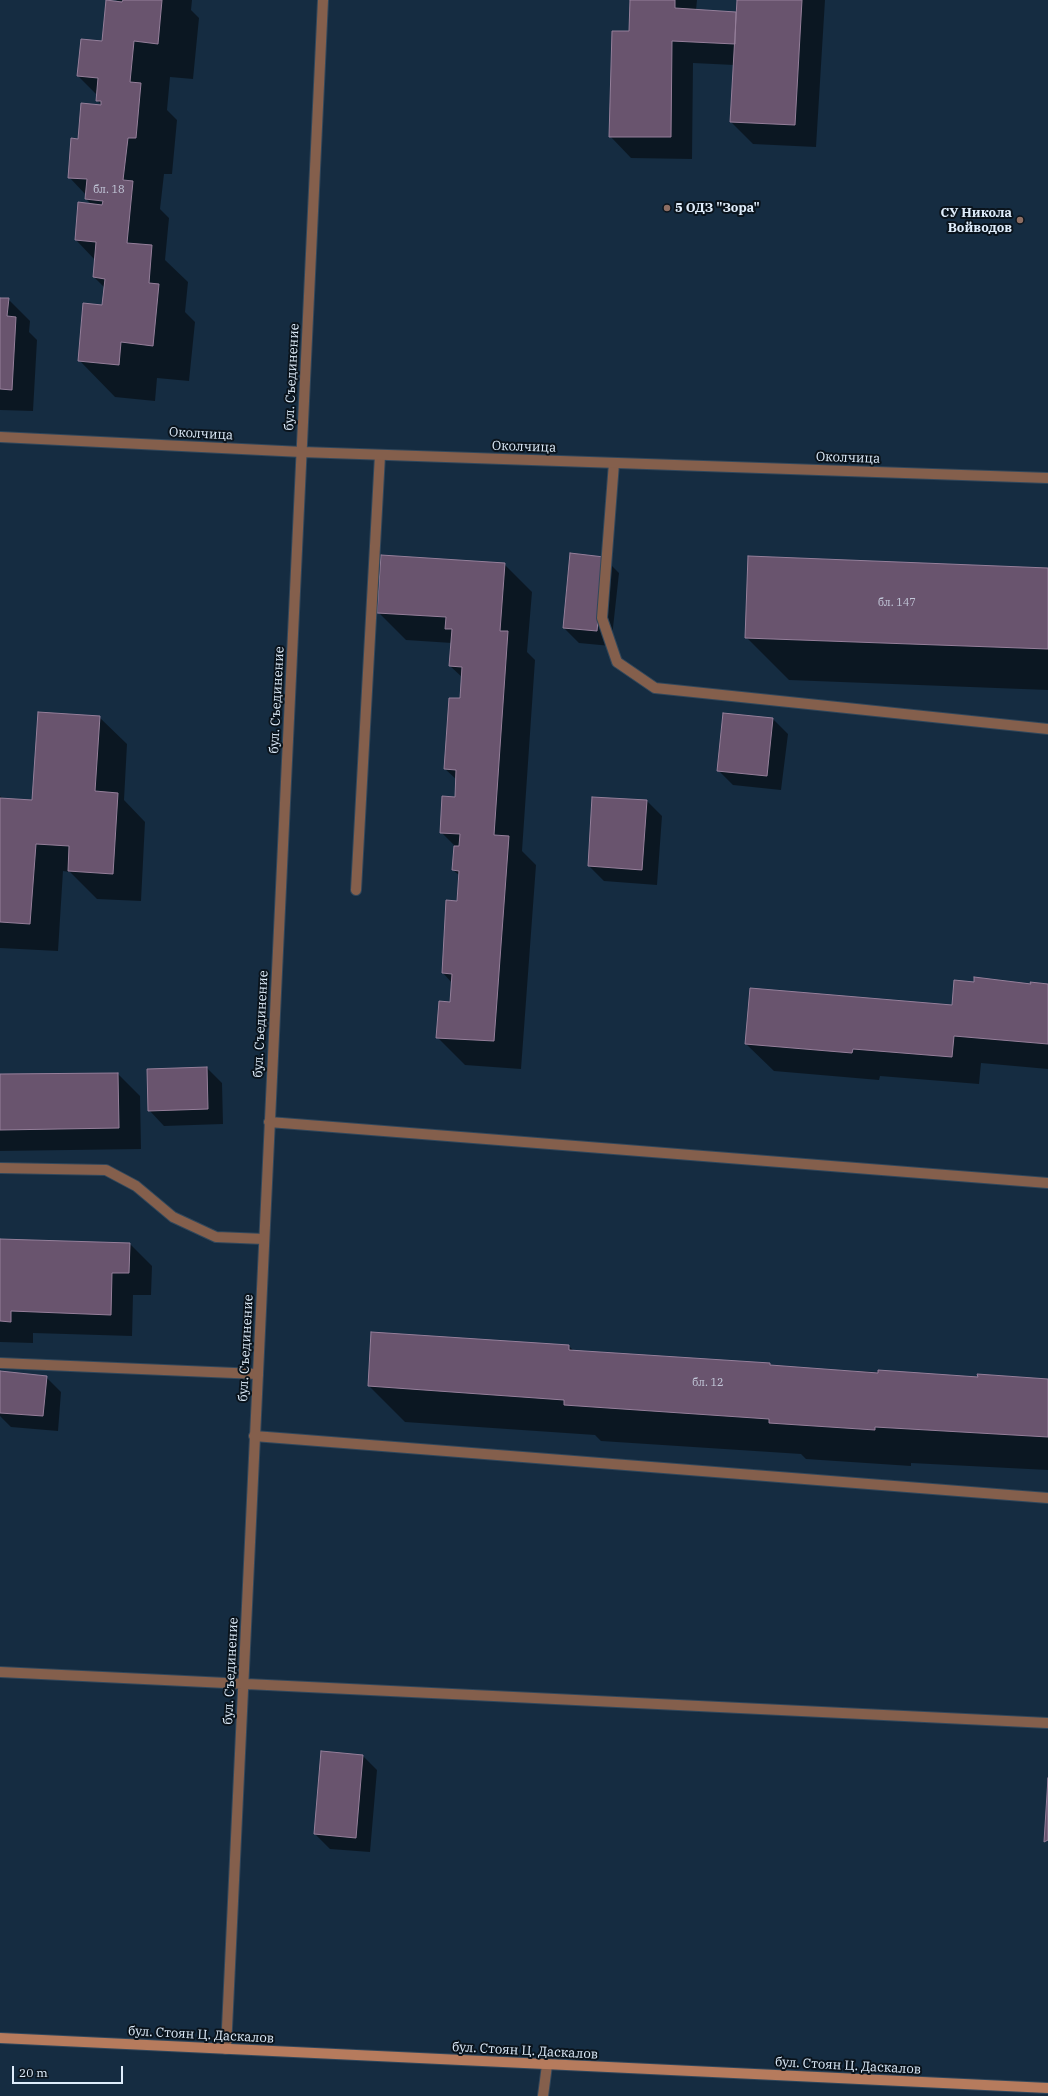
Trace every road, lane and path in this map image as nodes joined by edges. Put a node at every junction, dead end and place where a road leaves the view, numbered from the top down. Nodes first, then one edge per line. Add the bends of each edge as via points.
1 (323, 0) edge
2 (0, 437) edge
3 (302, 452) junction
4 (380, 455) junction
5 (614, 463) junction
6 (1048, 478) edge
7 (1048, 729) edge
8 (356, 890) dead end
9 (269, 1122) junction
10 (0, 1168) edge
11 (1048, 1183) edge
12 (264, 1239) junction
13 (0, 1363) edge
14 (258, 1374) junction
15 (254, 1436) junction
16 (1048, 1498) edge
17 (0, 1672) edge
18 (243, 1684) junction
19 (1048, 1723) edge
20 (0, 2038) edge
21 (226, 2049) junction
22 (547, 2065) junction
23 (1048, 2088) edge
24 (543, 2096) edge

1 - 3 street, бул. Съединение
2 - 3 street, Околчица
3 - 4 street, Околчица
3 - 9 street, бул. Съединение
4 - 5 street, Околчица
4 - 8 street
5 - 6 street, Околчица
5 - 7 street via 602,618 617,662 656,688
9 - 11 street
9 - 12 street, бул. Съединение
10 - 12 street via 106,1170 136,1186 173,1217 216,1236
12 - 14 street, бул. Съединение
13 - 14 street
14 - 15 street, бул. Съединение
15 - 16 street
15 - 18 street, бул. Съединение
17 - 18 street
18 - 19 street
18 - 21 street, бул. Съединение
20 - 21 street, бул. Стоян Ц. Даскалов
21 - 22 street, бул. Стоян Ц. Даскалов
22 - 23 street, бул. Стоян Ц. Даскалов
22 - 24 street

